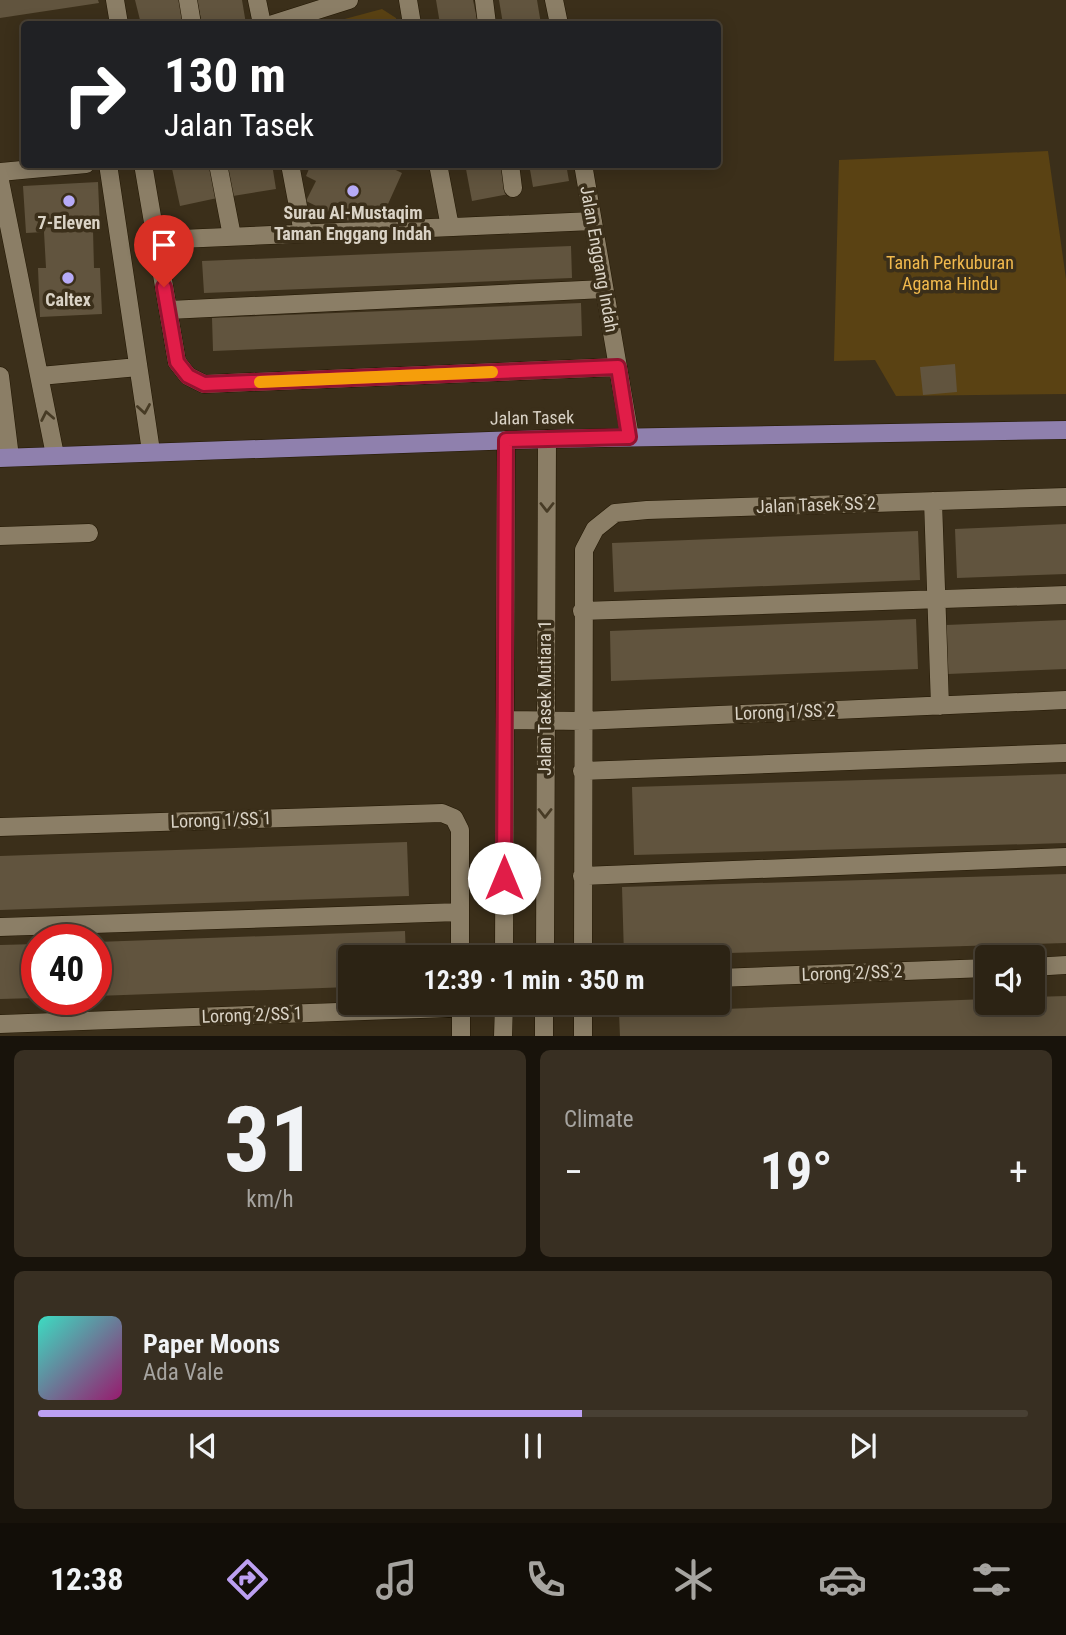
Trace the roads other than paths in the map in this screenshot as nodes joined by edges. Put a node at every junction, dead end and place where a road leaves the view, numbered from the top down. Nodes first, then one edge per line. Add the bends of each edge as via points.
1 (115, 0) edge
2 (188, 0) edge
3 (257, 0) edge
4 (349, 0) edge
5 (408, 0) edge
6 (484, 0) edge
7 (554, 0) edge
8 (118, 21) edge
9 (192, 21) edge
10 (261, 21) edge
11 (282, 21) edge
12 (412, 21) edge
13 (488, 21) edge
14 (558, 21) edge
15 (43, 168) edge
16 (109, 168) edge
17 (144, 168) edge
18 (219, 168) edge
19 (291, 168) edge
20 (439, 168) edge
21 (510, 168) edge
22 (584, 168) edge
23 (0, 172) edge
24 (0, 181) edge
25 (513, 188) dead end
26 (593, 220) junction
27 (450, 227) junction
28 (303, 233) junction
29 (232, 236) junction
30 (156, 240) junction
31 (604, 289) junction
32 (169, 310) junction
33 (138, 367) junction
34 (618, 367) junction
35 (0, 376) edge
36 (40, 376) junction
37 (1066, 430) edge
38 (629, 437) junction
39 (547, 439) junction
40 (506, 440) junction
41 (151, 451) junction
42 (55, 455) junction
43 (5, 457) edge
44 (1066, 497) edge
45 (933, 501) junction
46 (89, 533) dead end
47 (0, 536) edge
48 (1066, 595) edge
49 (937, 600) junction
50 (582, 611) junction
51 (1066, 700) edge
52 (940, 706) junction
53 (505, 720) junction
54 (545, 720) junction
55 (582, 720) junction
56 (1066, 753) edge
57 (582, 771) junction
58 (0, 827) edge
59 (1066, 857) edge
60 (582, 876) junction
61 (460, 912) junction
62 (0, 927) edge
63 (460, 945) edge
64 (504, 945) edge
65 (545, 945) edge
66 (583, 945) edge
67 (1066, 965) edge
68 (1045, 966) edge
69 (975, 968) edge
70 (730, 978) edge
71 (338, 1010) edge
72 (461, 1015) edge
73 (503, 1015) edge
74 (544, 1015) edge
75 (583, 1015) edge
76 (0, 1024) edge
77 (461, 1036) edge
78 (503, 1036) edge
79 (544, 1036) edge
80 (583, 1036) edge

1 - 8 street
2 - 9 street
3 - 10 street
4 - 11 street
5 - 12 street
6 - 13 street
7 - 14 street
15 - 23 street
16 - 33 street
17 - 30 street
18 - 29 street
19 - 28 street
20 - 27 street
21 - 25 street
22 - 26 street, Jalan Enggang Indah
24 - 36 street
26 - 27 street
26 - 31 street, Jalan Enggang Indah
27 - 28 street
28 - 29 street
29 - 30 street
30 - 32 street
31 - 32 street
31 - 34 street, Jalan Enggang Indah
32 - 34 street via 177,362 188,376 204,384
33 - 36 street
33 -> 41 street
34 - 38 street, Jalan Enggang Indah
35 - 43 street
42 -> 36 street
37 - 38 main road, Jalan Tasek
38 - 39 main road, Jalan Tasek
39 - 40 main road, Jalan Tasek
39 -> 54 street, Jalan Tasek Mutiara 1
40 - 41 main road, Jalan Tasek
40 - 53 street
41 - 42 main road, Jalan Tasek
42 - 43 main road, Jalan Tasek
44 - 45 street, Jalan Tasek SS 2
45 - 49 street
45 - 50 street, Jalan Tasek SS 2 via 615,513 595,529 584,550
46 - 47 street
48 - 49 street
49 - 50 street
49 - 52 street
50 - 55 street
51 - 52 street, Lorong 1/SS 2
52 - 55 street, Lorong 1/SS 2
53 - 54 street, Lorong 1/SS 2
53 - 64 street
54 - 55 street, Lorong 1/SS 2
54 -> 65 street, Jalan Tasek Mutiara 1
55 - 57 street
56 - 57 street
57 - 60 street
58 - 61 street, Lorong 1/SS 1 via 442,813 454,818 460,830
59 - 60 street
60 - 66 street
61 - 62 street
61 - 63 street
67 - 68 street
69 - 70 street, Lorong 2/SS 2
71 - 76 street, Lorong 2/SS 1
72 - 77 street
73 - 78 street
74 - 79 street
75 - 80 street

